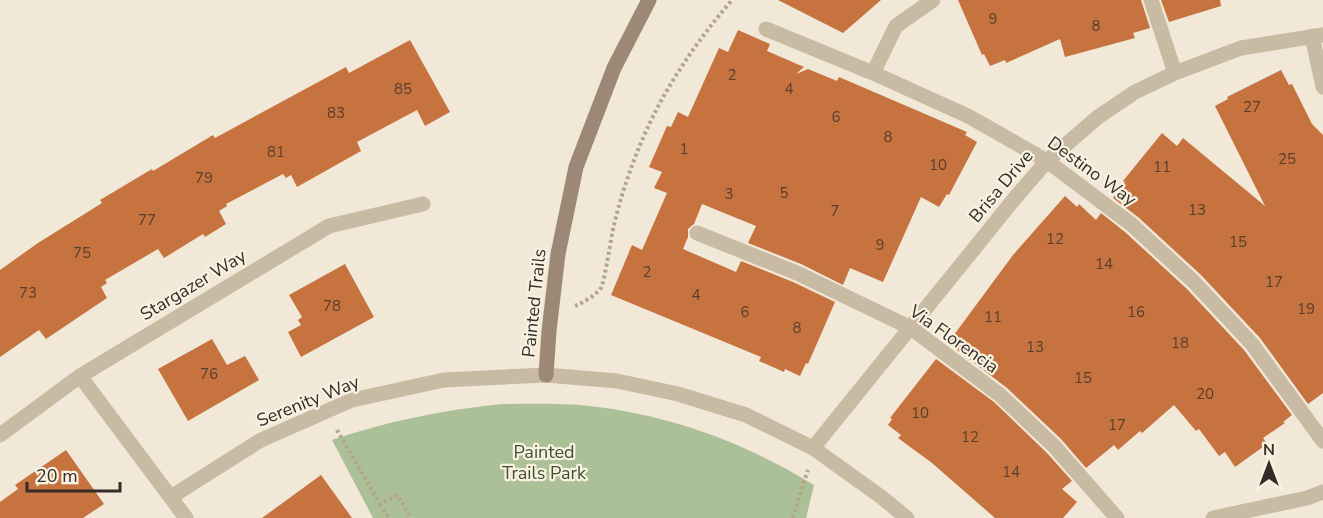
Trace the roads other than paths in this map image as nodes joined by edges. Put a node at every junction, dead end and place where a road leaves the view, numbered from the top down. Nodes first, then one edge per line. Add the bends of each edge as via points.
1 (649, 0) edge
2 (933, 0) edge
3 (1151, 0) edge
4 (766, 29) dead end
5 (1317, 36) edge
6 (873, 73) junction
7 (1175, 73) junction
8 (1323, 87) edge
9 (1047, 160) junction
10 (423, 204) dead end
11 (697, 233) dead end
12 (911, 328) junction
13 (546, 375) junction
14 (80, 376) junction
15 (0, 435) edge
16 (1323, 441) edge
17 (815, 449) junction
18 (1323, 492) edge
19 (171, 496) junction
20 (186, 518) edge
21 (907, 518) edge
22 (1117, 518) edge
23 (1213, 518) edge

1 - 13 street, Painted Trails via 614,68 576,167 558,254
2 - 6 street via 896,26
3 - 7 street
4 - 6 street, Destino Way
5 - 7 street, Brisa Drive via 1241,48
5 - 8 street
6 - 9 street, Destino Way via 968,116
7 - 9 street, Brisa Drive via 1135,92 1098,117
9 - 12 street, Brisa Drive
9 - 16 street, Destino Way via 1131,224 1194,282 1252,344
10 - 14 street, Stargazer Way via 329,226
11 - 12 street, Via Florencia via 797,273
12 - 17 street, Brisa Drive
12 - 22 street, Via Florencia via 1000,395 1054,446
13 - 17 street, Painted Trails via 617,381 678,394 746,415
13 - 19 street, Serenity Way via 444,380 352,400 261,440
14 - 15 street, Stargazer Way
14 - 19 street
17 - 21 street, Painted Trails
18 - 23 street
19 - 20 street

